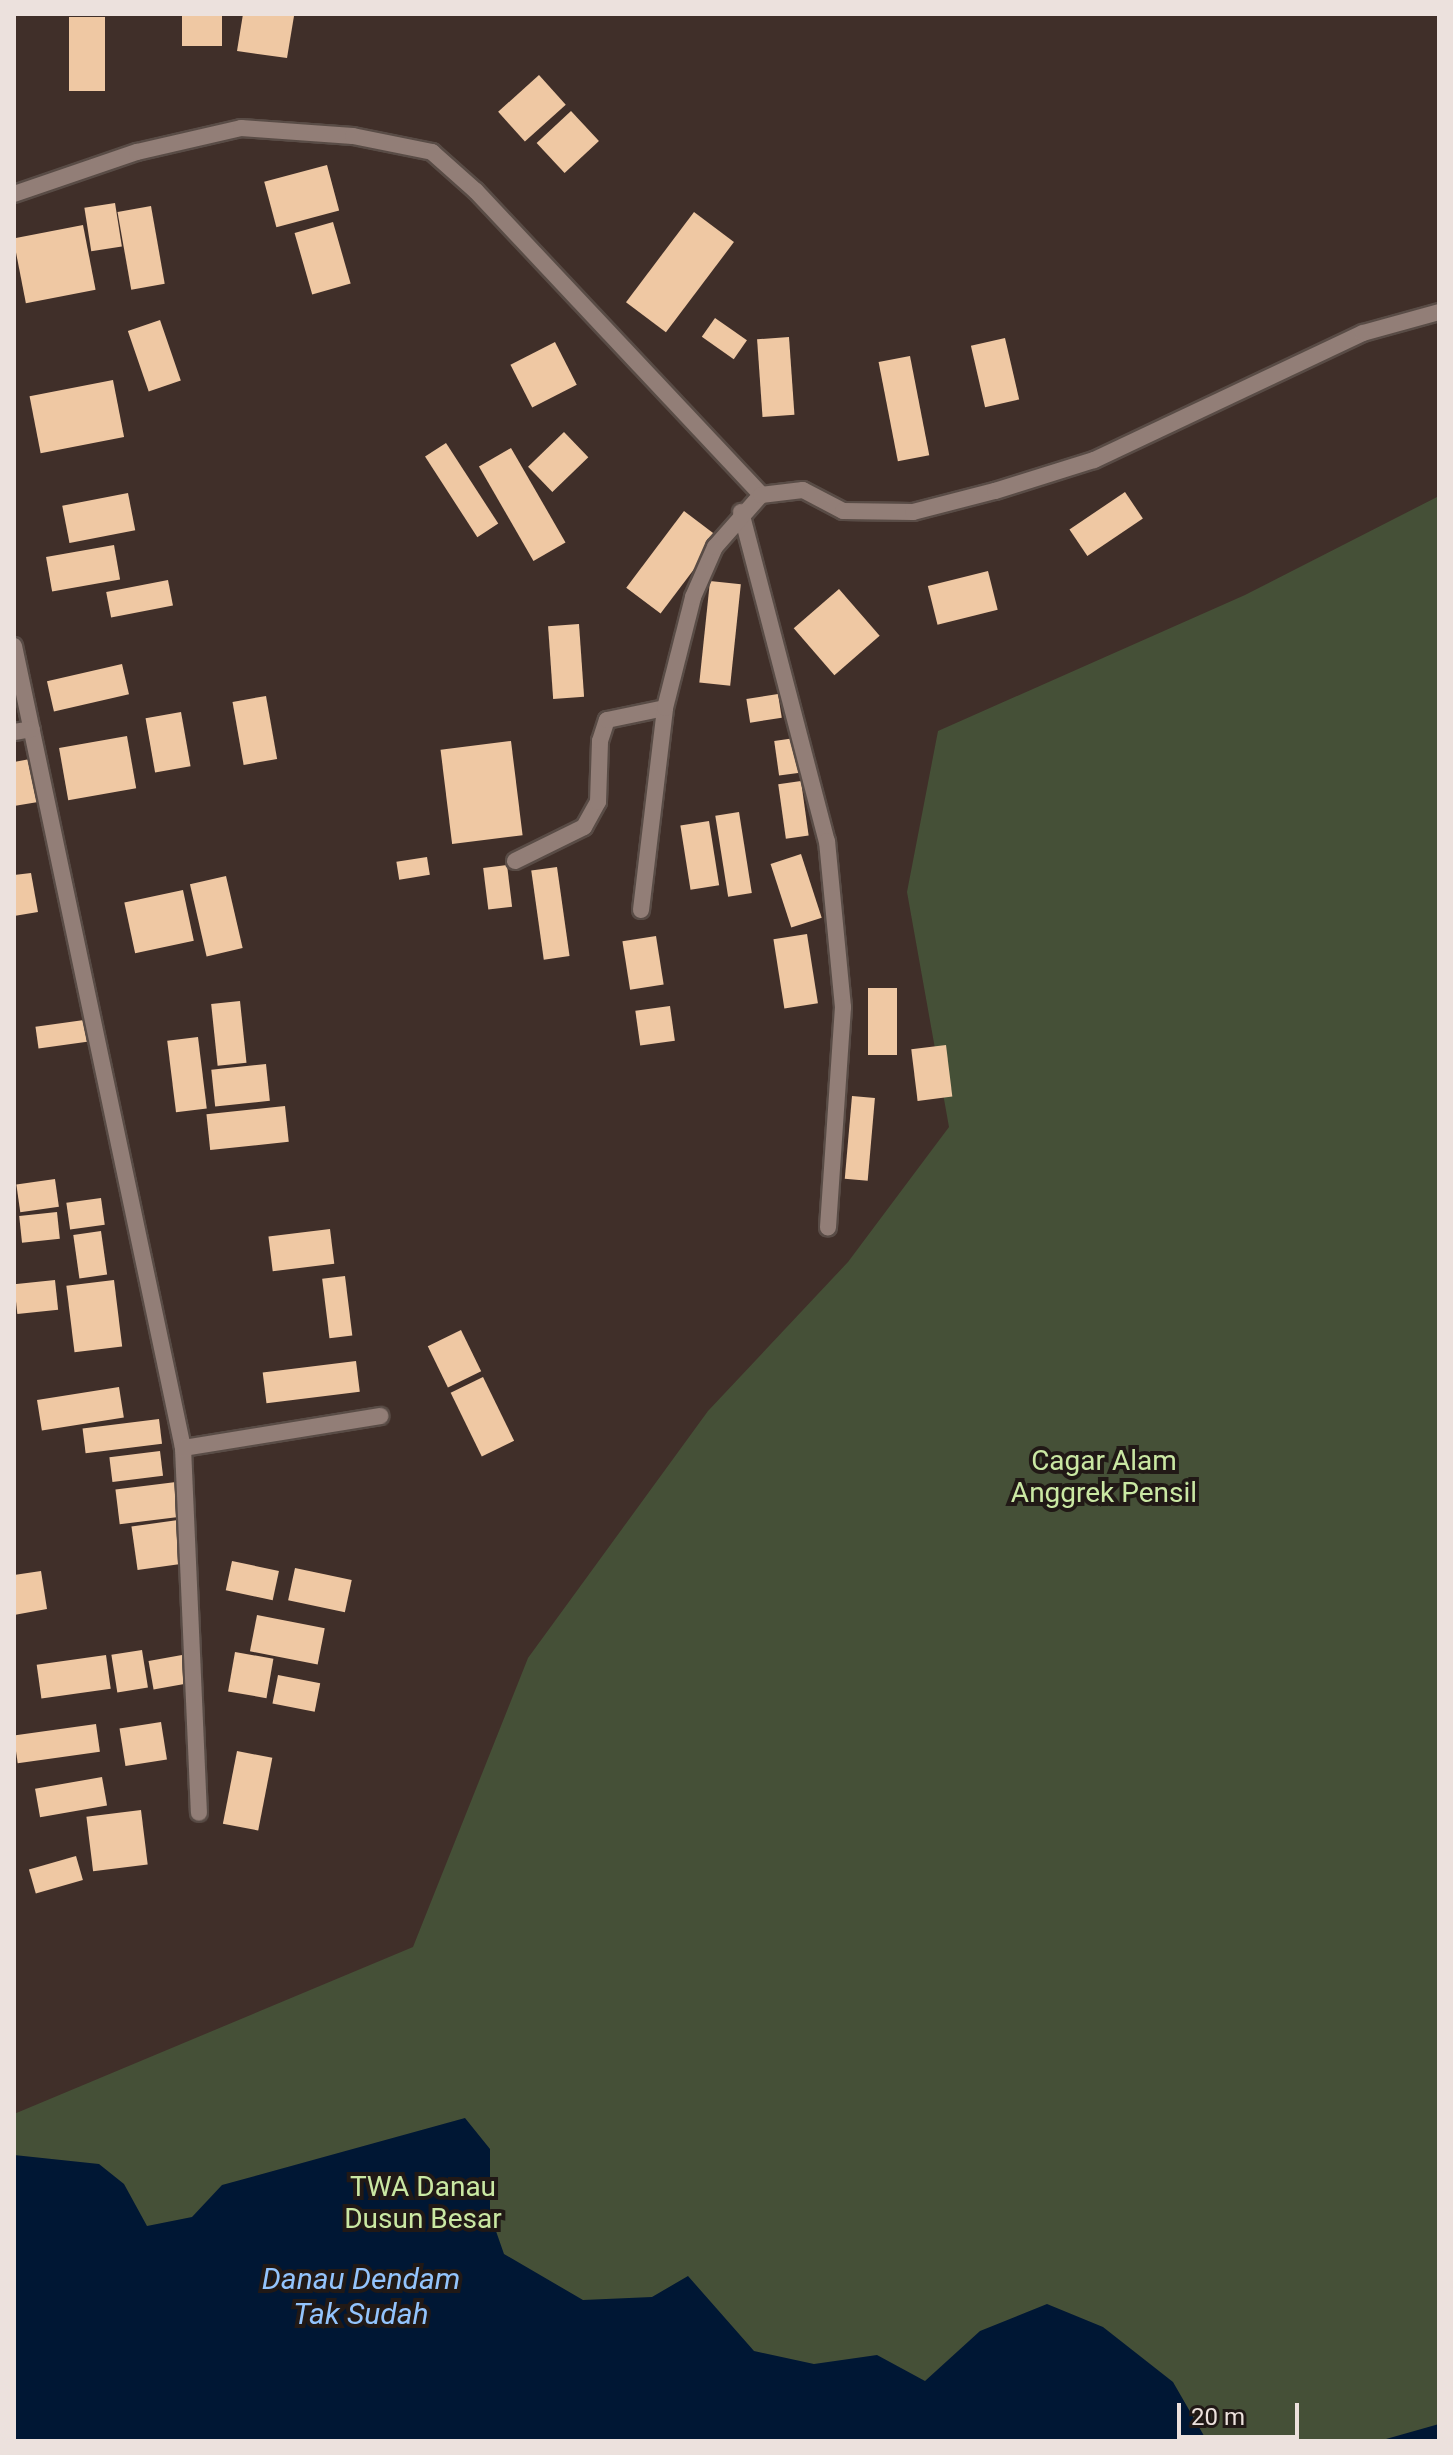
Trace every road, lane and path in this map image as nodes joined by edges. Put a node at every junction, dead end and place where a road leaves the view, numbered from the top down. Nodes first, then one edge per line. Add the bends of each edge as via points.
1 (14, 194) edge
2 (1439, 312) edge
3 (761, 495) junction
4 (741, 512) junction
5 (14, 646) edge
6 (665, 708) junction
7 (32, 729) junction
8 (14, 732) edge
9 (515, 861) dead end
10 (641, 910) dead end
11 (828, 1227) dead end
12 (380, 1416) dead end
13 (183, 1448) junction
14 (199, 1813) dead end

1 - 3 street via 137,152 241,128 353,136 432,152 476,191
2 - 3 street via 1363,333 1094,460 995,491 913,512 843,511 803,490
3 - 4 street
4 - 6 street via 715,547 693,597
4 - 11 street via 827,841 843,1007
5 - 7 street
6 - 9 street via 607,720 600,741 598,802 584,827
6 - 10 street
7 - 8 street
7 - 13 street
12 - 13 street
13 - 14 street

